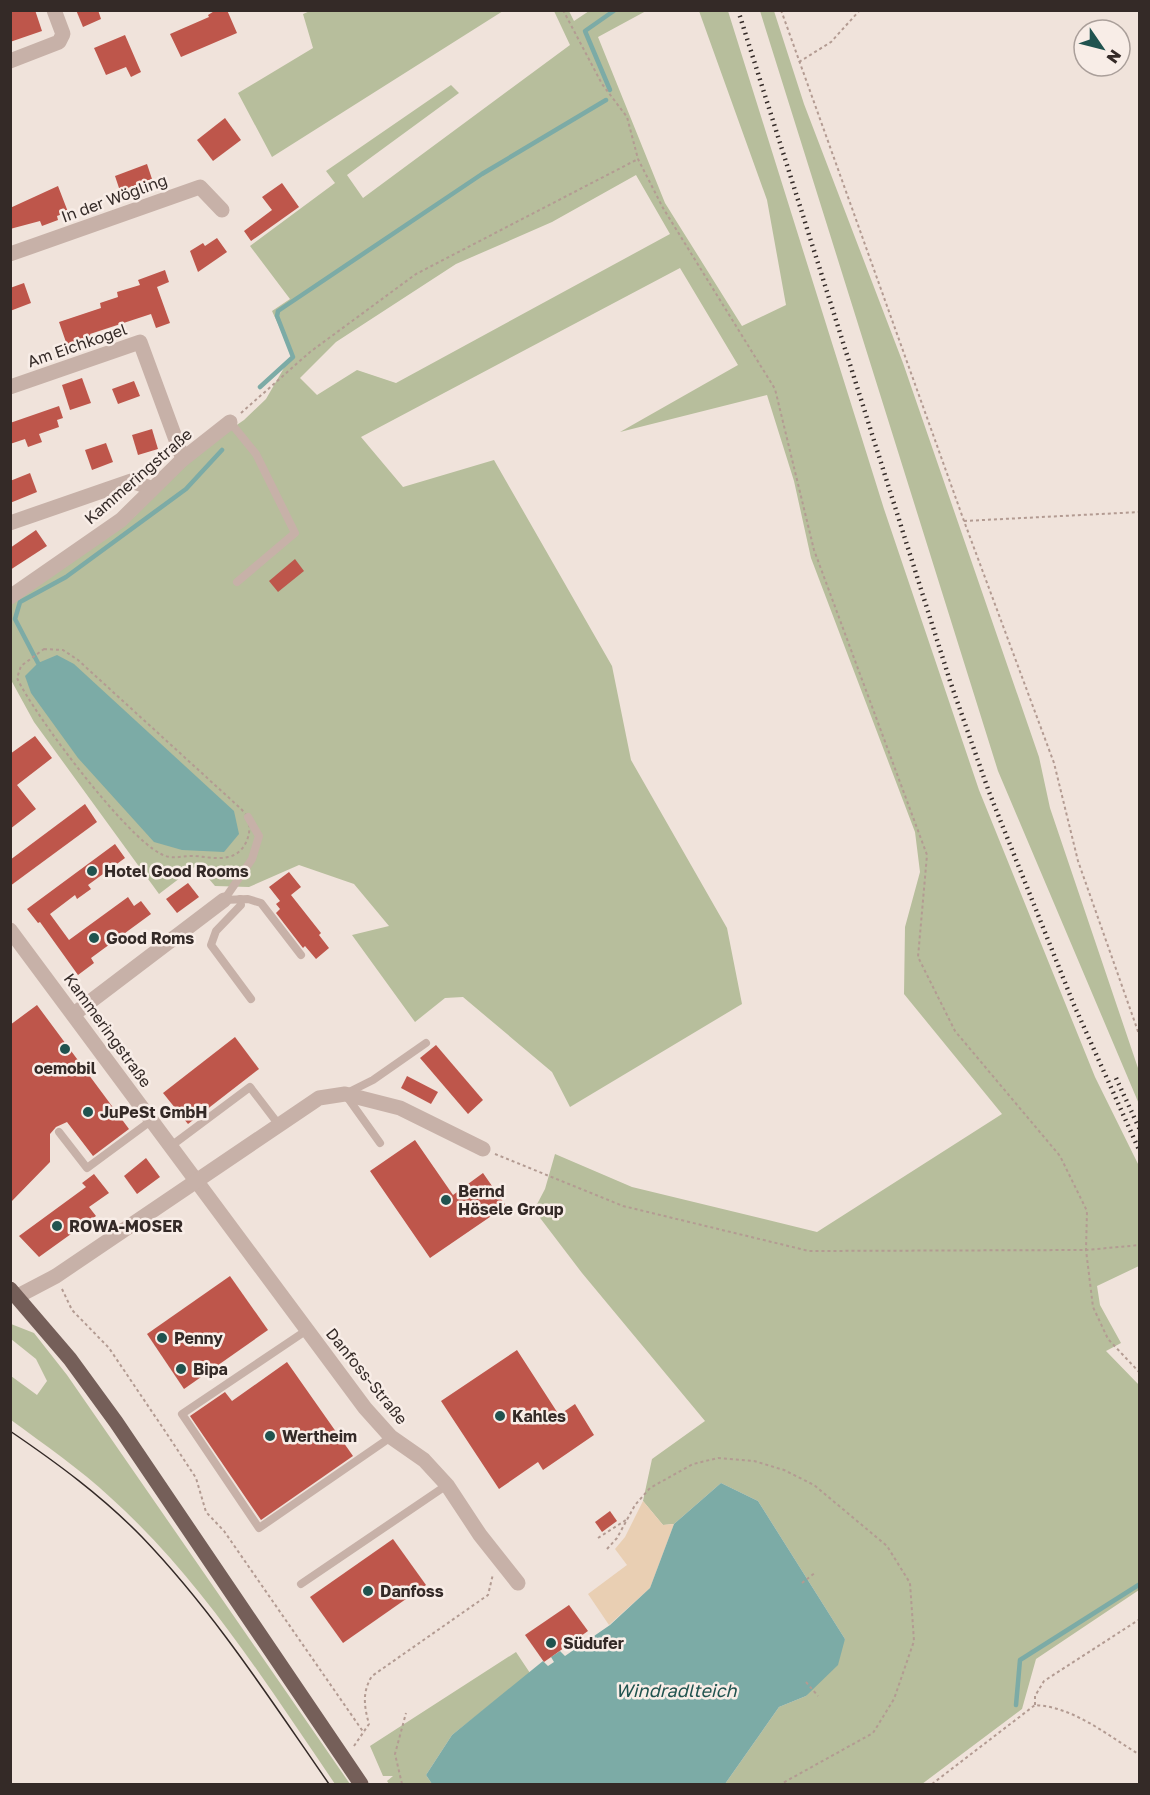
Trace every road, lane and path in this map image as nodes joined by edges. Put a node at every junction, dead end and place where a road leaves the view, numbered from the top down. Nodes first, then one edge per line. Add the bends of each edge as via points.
1 (54, 10) edge
2 (563, 10) edge
3 (781, 10) edge
4 (860, 10) edge
5 (10, 61) edge
6 (799, 62) junction
7 (638, 159) junction
8 (222, 210) dead end
9 (10, 254) edge
10 (10, 387) edge
11 (230, 422) junction
12 (183, 459) junction
13 (151, 488) junction
14 (1140, 512) edge
15 (964, 521) junction
16 (10, 523) edge
17 (237, 582) dead end
18 (10, 597) edge
19 (248, 817) junction
20 (240, 899) junction
21 (224, 900) junction
22 (10, 930) edge
23 (301, 955) dead end
24 (251, 999) dead end
25 (74, 1014) junction
26 (1140, 1037) edge
27 (426, 1043) dead end
28 (345, 1094) junction
29 (152, 1120) junction
30 (279, 1125) junction
31 (59, 1132) dead end
32 (380, 1143) dead end
33 (171, 1146) junction
34 (483, 1149) joint
35 (196, 1181) junction
36 (1140, 1245) edge
37 (1086, 1250) junction
38 (56, 1276) junction
39 (14, 1293) edge
40 (307, 1329) junction
41 (1140, 1373) edge
42 (391, 1437) junction
43 (447, 1485) junction
44 (627, 1519) junction
45 (598, 1538) dead end
46 (607, 1549) dead end
47 (497, 1557) junction
48 (816, 1572) dead end
49 (518, 1583) dead end
50 (802, 1583) dead end
51 (301, 1584) dead end
52 (1140, 1619) edge
53 (806, 1682) dead end
54 (818, 1696) dead end
55 (1035, 1706) junction
56 (406, 1713) dead end
57 (1140, 1755) edge
58 (361, 1785) edge
59 (402, 1785) edge
60 (781, 1785) edge
61 (932, 1785) edge

1 - 5 street via 62,38 53,46
2 - 7 path via 602,84 627,117
3 - 6 path
4 - 6 path via 831,42
6 - 15 path
7 - 11 path via 416,274 310,352
7 - 37 path via 663,208 775,389 814,550 927,855 918,957 955,1031 1060,1156 1088,1211
8 - 9 street, In der Wögling via 200,187
10 - 12 street, Am Eichkogel via 140,342
11 - 12 street, Kammeringstraße
11 - 17 lane via 256,454 295,533
12 - 13 street, Kammeringstraße
13 - 16 street via 131,481
13 - 18 street, Kammeringstraße via 121,520
14 - 15 path
15 - 26 path via 1054,763 1078,861
19 - 19 path via 63,650 44,649 21,666 17,678 26,697 81,771 158,853 171,859 228,858 243,850
19 - 21 lane via 259,836 252,860
20 - 21 lane
20 - 23 lane via 261,903
20 - 24 lane via 241,905 216,931 211,945
21 - 25 street
22 - 25 street, Kammeringstraße
25 - 29 street, Kammeringstraße
27 - 28 lane via 373,1080
28 - 30 street via 319,1098
28 - 32 lane
28 - 34 street via 400,1108
29 - 31 lane via 87,1168
29 - 33 street, Kammeringstraße
30 - 33 lane via 250,1087
30 - 35 street
33 - 35 street, Kammeringstraße
34 - 37 path via 623,1206 809,1251
35 - 38 street
35 - 40 street, Danfoss-Straße
36 - 37 path
37 - 41 path via 1093,1307 1108,1340
38 - 39 street
38 - 47 path via 72,1310 109,1348 170,1437 196,1478 206,1512 224,1531 364,1733 369,1724 364,1697 372,1676 488,1595
39 - 58 main road via 116,1422
40 - 42 street, Danfoss-Straße
40 - 42 lane via 182,1414 259,1528
42 - 43 street, Danfoss-Straße via 424,1460
43 - 47 street, Danfoss-Straße
43 - 51 lane
44 - 45 path
44 - 46 path
44 - 60 path via 650,1488 693,1464 718,1458 754,1461 814,1485 887,1545 910,1583 914,1641 894,1699 873,1733
47 - 49 street, Danfoss-Straße
48 - 50 path
52 - 55 path via 1044,1681 1035,1696
53 - 54 path
55 - 57 path via 1052,1706 1068,1712
55 - 61 path
56 - 59 path via 395,1754

